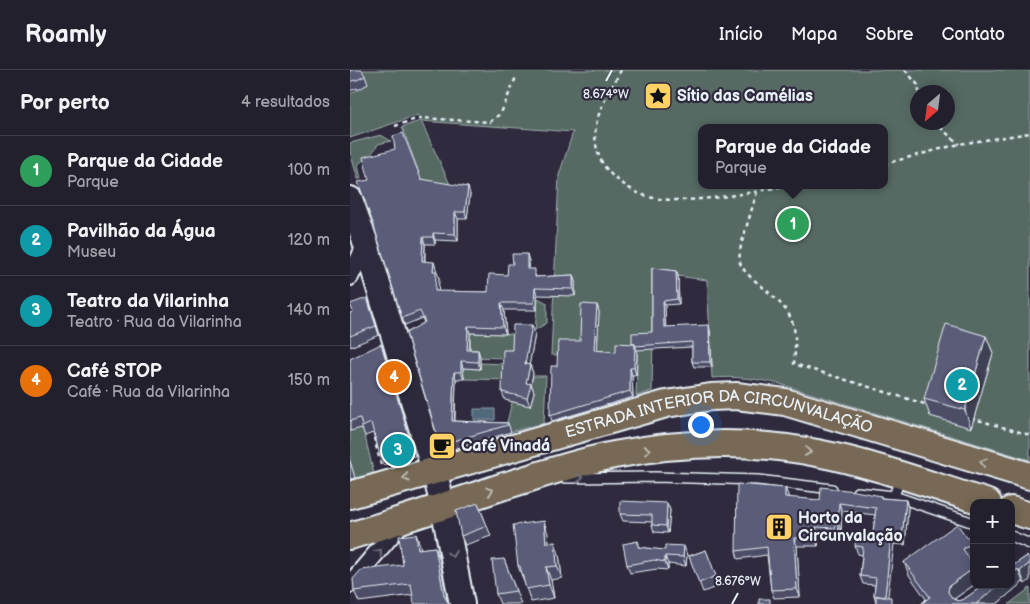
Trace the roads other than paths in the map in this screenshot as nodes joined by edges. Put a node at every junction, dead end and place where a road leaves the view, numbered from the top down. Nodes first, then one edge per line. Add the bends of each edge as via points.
1 (350, 199) edge
2 (365, 246) junction
3 (350, 277) edge
4 (434, 470) junction
5 (1030, 476) edge
6 (531, 478) junction
7 (898, 486) junction
8 (350, 495) edge
9 (970, 500) edge
10 (443, 506) junction
11 (1015, 511) edge
12 (1030, 516) edge
13 (406, 518) junction
14 (970, 521) edge
15 (350, 536) edge
16 (1015, 538) edge
17 (1030, 544) edge
18 (350, 584) edge
19 (462, 604) edge

1 - 2 main road
2 - 3 street
2 - 4 main road
5 -> 4 main road, ESTRADA INTERIOR DA CIRCUNVALAÇÃO via 785,402 736,396 666,404
4 -> 8 main road, ESTRADA INTERIOR DA CIRCUNVALAÇÃO
4 - 10 main road
6 -> 7 lane via 656,477
6 -> 7 main road via 612,455 708,444 816,453 853,462
10 -> 6 main road
7 - 9 main road
7 - 14 lane
10 - 13 main road
10 -> 19 main road
11 - 12 main road
13 - 15 main road
18 -> 13 street
16 - 17 lane

